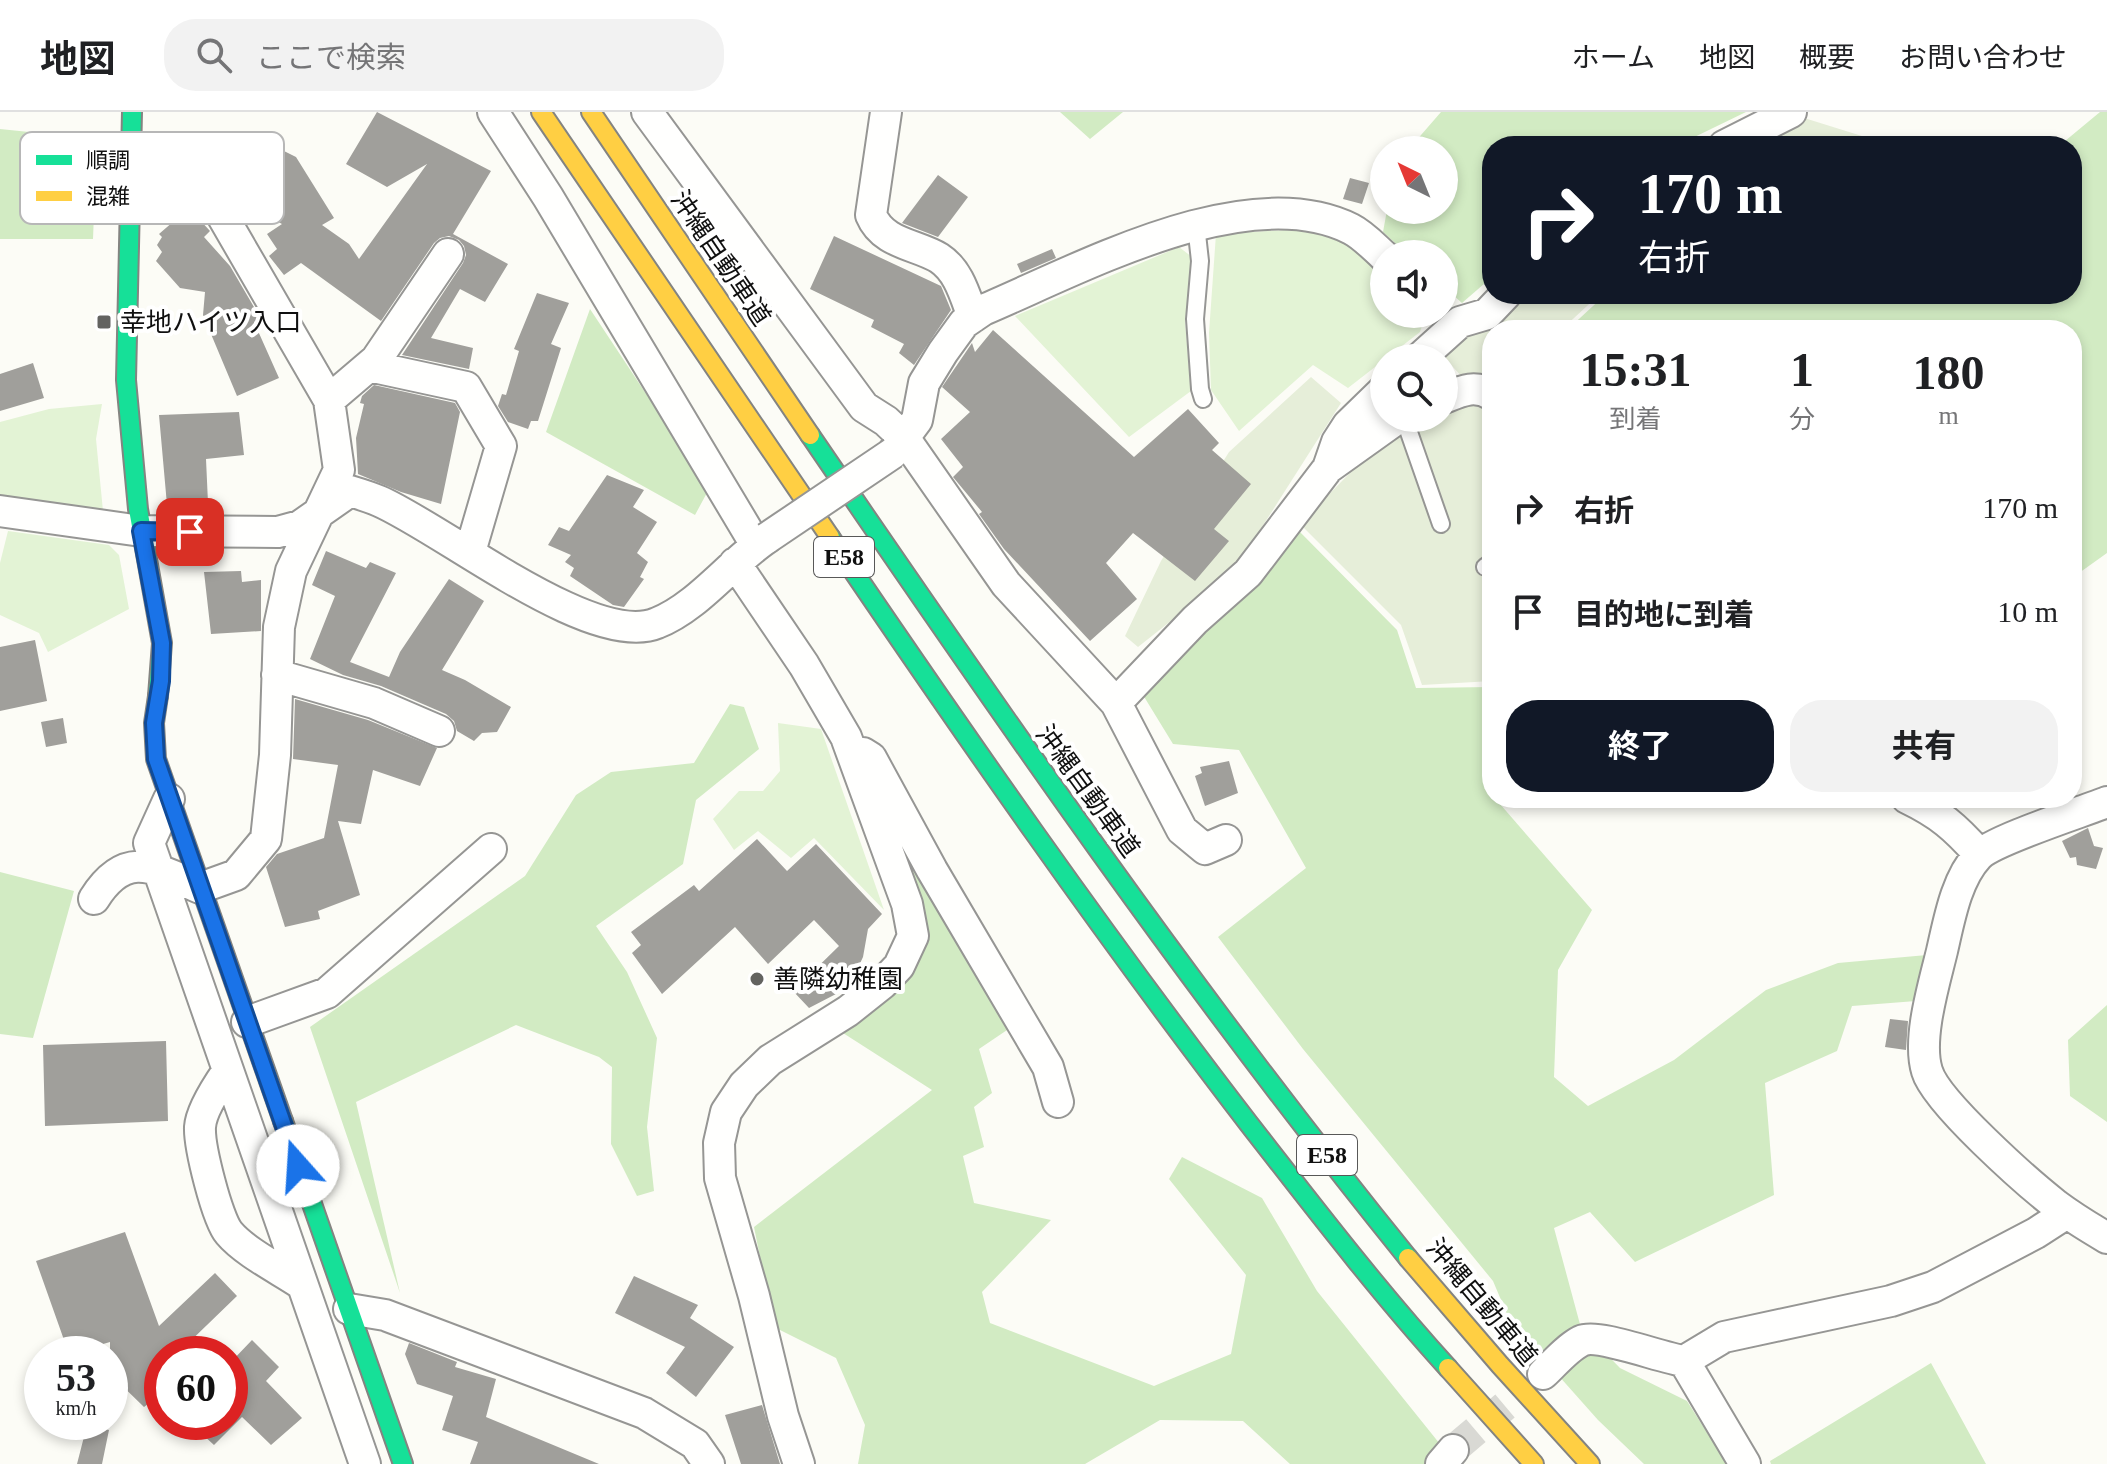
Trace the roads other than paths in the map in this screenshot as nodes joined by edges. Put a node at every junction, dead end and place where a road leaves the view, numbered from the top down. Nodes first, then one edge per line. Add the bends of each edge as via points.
1 (132, 112) edge
2 (493, 112) edge
3 (541, 112) edge
4 (591, 112) edge
5 (647, 112) edge
6 (886, 112) edge
7 (1791, 112) edge
8 (132, 132) edge
9 (1744, 136) edge
10 (130, 224) edge
11 (227, 224) edge
12 (1196, 225) junction
13 (1370, 243) edge
14 (448, 254) dead end
15 (1496, 304) edge
16 (1458, 316) edge
17 (973, 317) junction
18 (1443, 328) edge
19 (1431, 344) edge
20 (369, 366) junction
21 (1482, 389) edge
22 (1458, 394) edge
23 (1203, 399) dead end
24 (329, 400) junction
25 (1370, 404) edge
26 (1381, 432) edge
27 (1406, 432) edge
28 (899, 446) junction
29 (1328, 468) junction
30 (0, 511) edge
31 (318, 513) junction
32 (1441, 524) dead end
33 (141, 531) junction
34 (753, 548) junction
35 (470, 552) junction
36 (277, 675) junction
37 (1116, 703) junction
38 (439, 731) dead end
39 (848, 744) junction
40 (169, 799) junction
41 (2107, 802) edge
42 (1928, 808) edge
43 (1226, 840) dead end
44 (491, 849) dead end
45 (1979, 854) junction
46 (157, 869) junction
47 (200, 888) junction
48 (94, 899) dead end
49 (247, 1022) junction
50 (227, 1072) junction
51 (1058, 1102) dead end
52 (2067, 1213) junction
53 (2107, 1238) edge
54 (300, 1283) junction
55 (349, 1309) junction
56 (1684, 1361) junction
57 (1543, 1374) dead end
58 (365, 1464) edge
59 (403, 1464) edge
60 (709, 1464) edge
61 (799, 1464) edge
62 (1534, 1464) edge
63 (1590, 1464) edge
64 (1745, 1464) edge

1 - 8 main road
2 - 34 street
3 - 62 main road, E58 via 971,745 1152,998 1302,1192
4 - 63 main road, 沖縄自動車道 / E58 via 1018,739 1218,1015 1406,1254
5 - 28 street via 864,407 886,421
6 - 17 street via 871,215 894,239 940,259 957,276
7 - 9 street
10 - 33 main road via 126,380
11 - 24 street
12 - 13 street via 1244,216 1307,215 1355,230
12 - 17 street
12 - 23 lane via 1200,261 1195,319
14 - 20 street
15 - 16 street via 1487,314
17 - 28 street via 924,383 917,420
18 - 19 street
20 - 24 street
20 - 35 street via 466,387 501,446
21 - 22 street
24 - 31 street via 339,470
25 - 29 street via 1348,425
26 - 29 street
27 - 32 lane
28 - 34 street, bridge
28 - 37 street via 1006,584
29 - 37 street via 1248,573
30 - 33 street
31 - 33 street via 300,526 278,532
31 - 35 street via 350,491 380,501
31 - 36 street via 291,571 279,627
33 - 40 main road via 162,643 154,723 156,759
34 - 35 street via 674,614 642,628 597,620 539,594
34 - 39 street via 804,665
36 - 38 street via 374,703
36 - 47 street via 266,839 236,875
37 - 43 street via 1182,830 1205,849
39 - 51 street via 871,758 1048,1067
39 - 61 street via 907,904 913,936 899,966 882,984 770,1060 744,1085 726,1112 719,1143 720,1178
40 - 46 street via 149,843
40 - 47 main road
41 - 45 street
42 - 45 street
44 - 49 street via 327,993
45 - 52 street via 1965,879 1940,957 1925,1028 1927,1072 1957,1112
46 - 47 street
46 - 48 street via 130,867 107,878
46 - 50 street
47 - 49 main road
49 - 55 main road
50 - 54 street
50 - 54 street via 200,1126 221,1220 240,1243
52 - 53 street
52 - 56 street via 1933,1287 1724,1337
54 - 58 street
55 - 59 main road
55 - 60 street via 385,1315 644,1413 695,1444
56 - 57 street via 1599,1339 1581,1341
56 - 64 street

